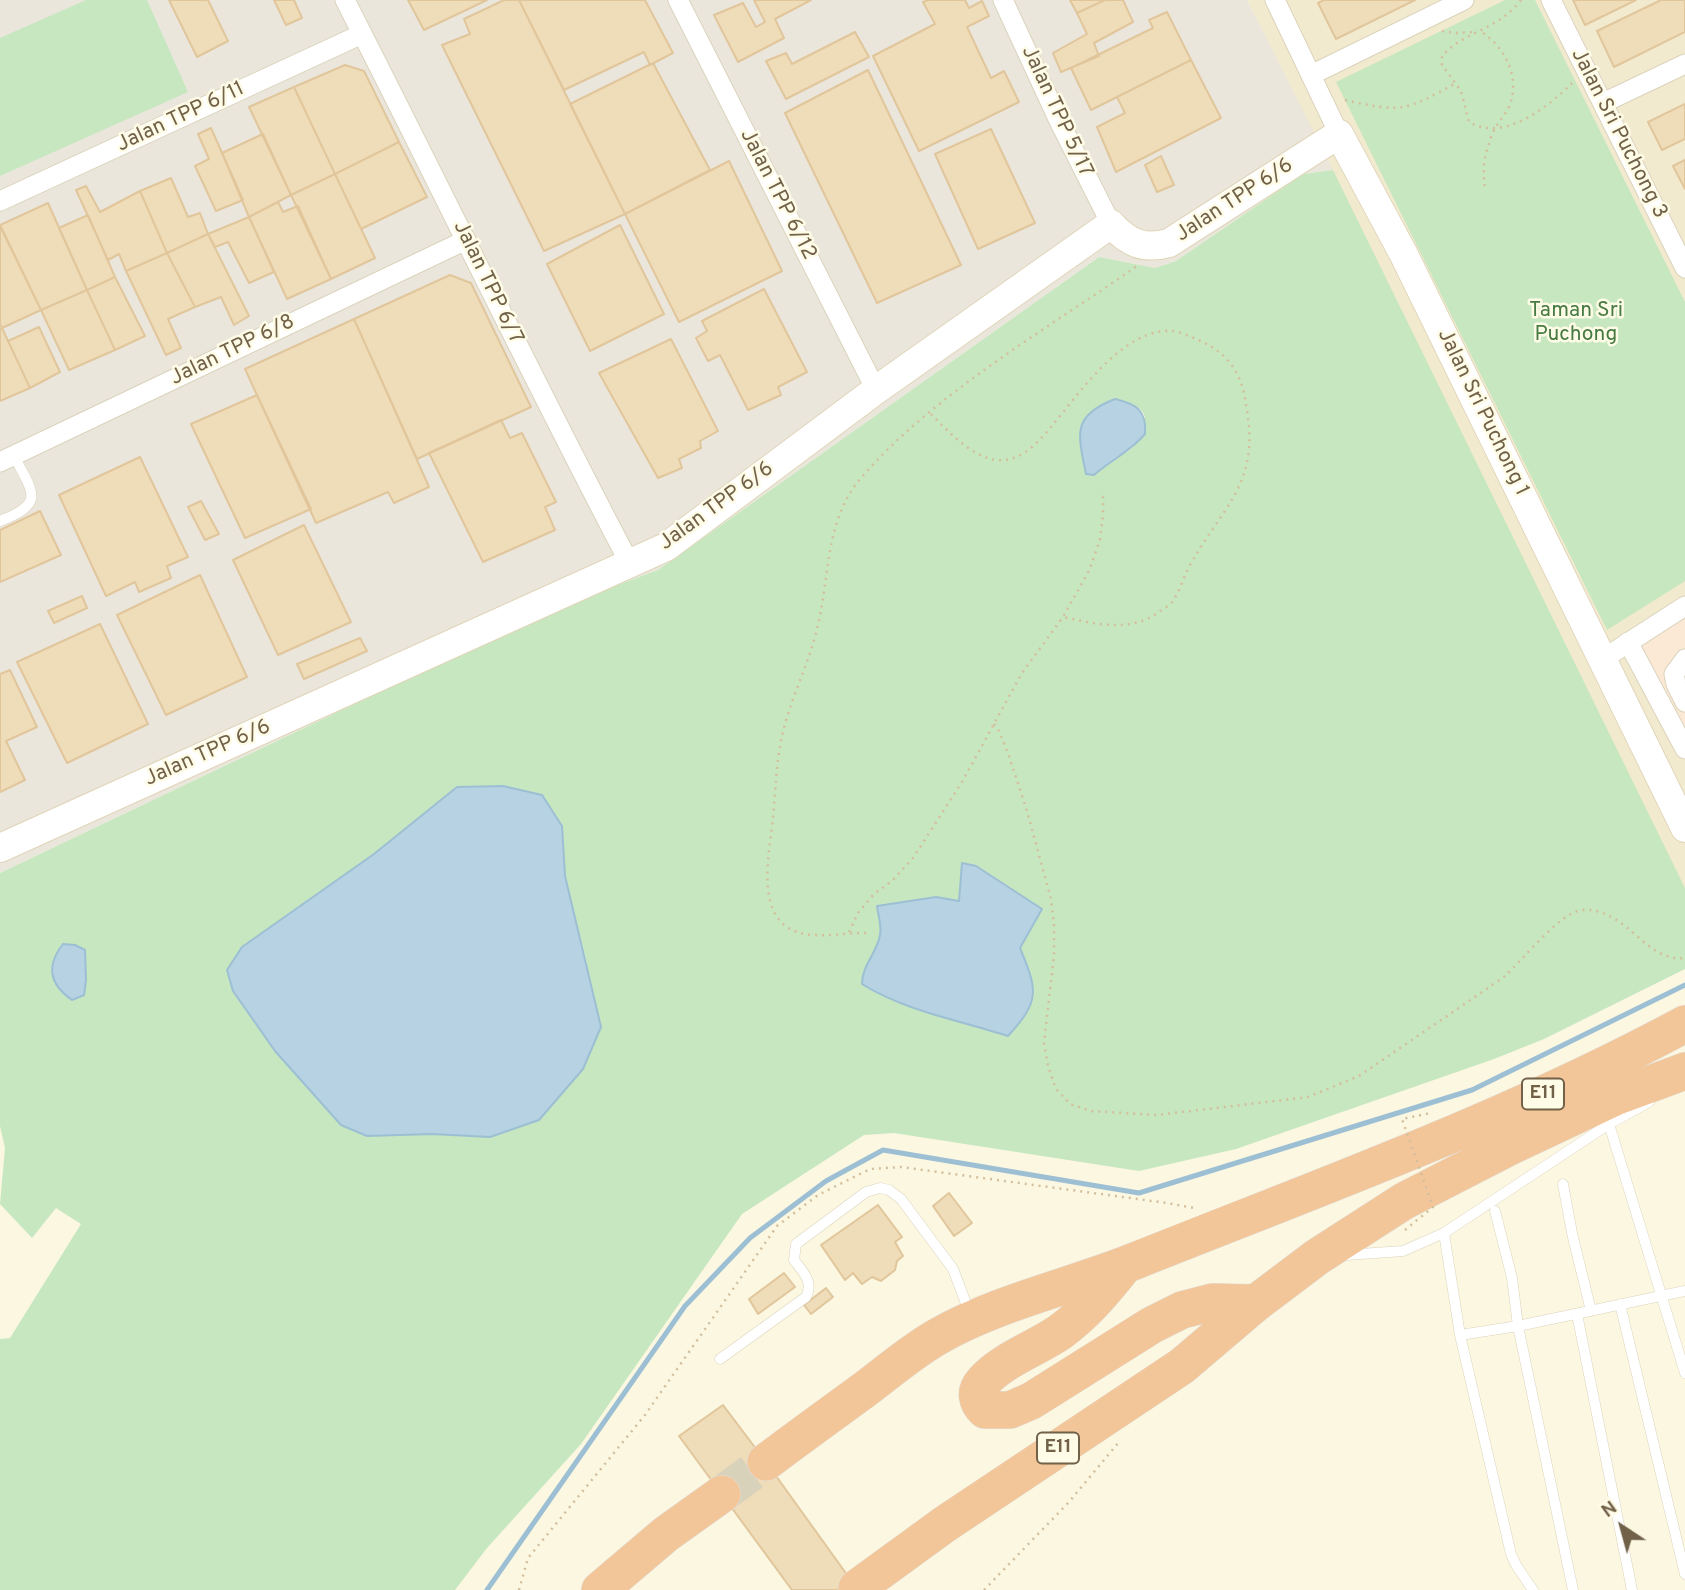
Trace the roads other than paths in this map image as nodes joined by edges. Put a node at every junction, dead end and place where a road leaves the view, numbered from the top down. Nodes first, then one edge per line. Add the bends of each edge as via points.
1 (345, 0) edge
2 (678, 0) edge
3 (1003, 0) edge
4 (1275, 0) edge
5 (1464, 0) edge
6 (1551, 0) edge
7 (362, 34) junction
8 (1685, 64) edge
9 (1311, 75) junction
10 (1603, 103) junction
11 (1339, 134) junction
12 (0, 201) edge
13 (1111, 224) junction
14 (466, 240) junction
15 (1679, 240) edge
16 (1685, 268) edge
17 (876, 390) junction
18 (7, 459) edge
19 (0, 522) edge
20 (630, 564) junction
21 (1685, 606) edge
22 (1628, 642) junction
23 (1602, 659) junction
24 (1685, 659) edge
25 (1685, 702) edge
26 (1685, 749) edge
27 (1685, 828) edge
28 (0, 848) edge
29 (1685, 1024) edge
30 (1683, 1079) edge
31 (1658, 1097) dead end
32 (1609, 1124) junction
33 (1563, 1184) dead end
34 (1494, 1211) dead end
35 (1444, 1233) junction
36 (1317, 1257) junction
37 (1126, 1264) junction
38 (1685, 1294) edge
39 (1662, 1296) junction
40 (1256, 1303) junction
41 (1620, 1304) junction
42 (1591, 1311) junction
43 (1577, 1314) junction
44 (972, 1320) junction
45 (1518, 1326) junction
46 (1460, 1335) junction
47 (720, 1359) dead end
48 (1685, 1373) edge
49 (766, 1462) tunnel mouth
50 (722, 1494) tunnel mouth
51 (1685, 1574) edge
52 (857, 1588) edge
53 (600, 1590) edge
54 (1534, 1590) edge
55 (1573, 1590) edge
56 (1632, 1590) edge

1 - 7 street, Jalan TPP 6/7
2 - 17 street, Jalan TPP 6/12
3 - 13 street, Jalan TPP 5/17
4 - 9 street, Jalan Sri Puchong 1
5 - 9 street
6 - 10 street, Jalan Sri Puchong 3
7 - 12 street, Jalan TPP 6/11
7 - 14 street, Jalan TPP 6/7
8 - 10 street
9 - 11 street, Jalan Sri Puchong 1
10 - 15 street, Jalan Sri Puchong 3
11 - 13 street, Jalan TPP 6/6 via 1169,243 1144,247 1130,242
11 - 23 street, Jalan Sri Puchong 1 via 1404,255
13 - 17 street, Jalan TPP 6/6
14 - 18 street, Jalan TPP 6/8
14 - 20 street, Jalan TPP 6/7
15 - 16 street, Jalan Sri Puchong 3
17 - 20 street, Jalan TPP 6/6 via 666,547
18 - 19 lane via 31,494 30,505
20 - 28 street, Jalan TPP 6/6
21 - 22 street
22 - 23 street
22 - 26 street
23 - 27 street, Jalan Sri Puchong 1
24 - 25 street via 1674,674
29 - 37 highway, E11 via 1514,1108
30 - 36 highway, E11 via 1615,1097 1510,1147 1404,1201
31 - 32 lane
32 - 35 lane
32 - 39 lane
33 - 42 lane
34 - 45 lane via 1512,1279
35 - 36 lane via 1404,1251
35 - 46 lane
36 - 40 highway, E11
37 - 40 highway via 1082,1315 981,1383 979,1404 985,1410 1010,1410 1031,1401 1152,1325 1192,1306
37 - 44 highway, E11
38 - 39 lane
39 - 41 lane
39 - 48 lane
40 - 52 highway, E11 via 1182,1366
41 - 42 lane
41 - 51 lane
42 - 43 lane
43 - 45 lane
43 - 56 lane
44 - 47 lane via 953,1269 901,1199 889,1190 873,1189 796,1244 794,1260 810,1289 806,1297
44 - 49 highway, E11 via 896,1365
45 - 46 lane
45 - 55 lane
46 - 54 lane via 1511,1554
50 - 53 highway

